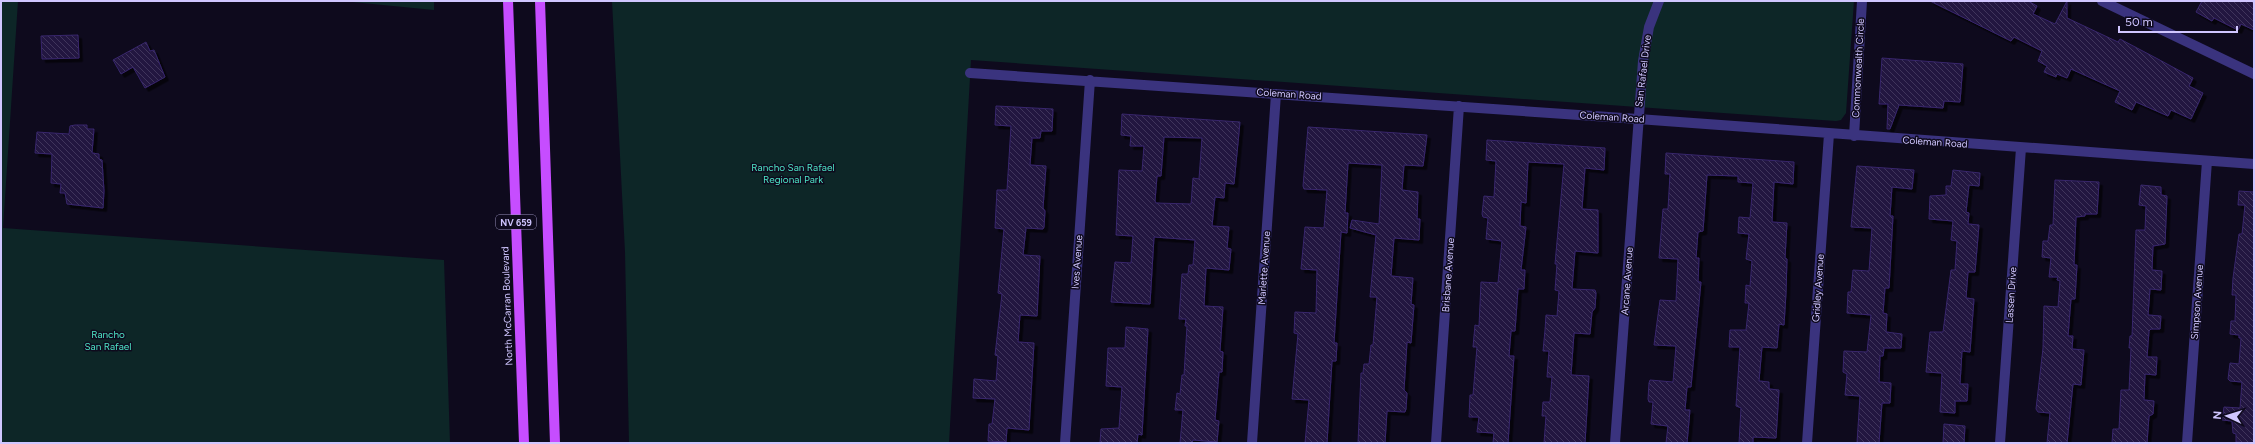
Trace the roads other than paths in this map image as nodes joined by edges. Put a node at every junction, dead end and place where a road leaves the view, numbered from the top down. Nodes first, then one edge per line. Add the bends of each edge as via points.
1 (508, 1) edge
2 (540, 1) edge
3 (1659, 1) edge
4 (1862, 1) edge
5 (2102, 1) edge
6 (970, 73) dead end
7 (2254, 74) edge
8 (1090, 80) junction
9 (1276, 94) junction
10 (1459, 106) junction
11 (1638, 118) junction
12 (1829, 134) junction
13 (1854, 136) junction
14 (2021, 148) junction
15 (2207, 161) junction
16 (2254, 164) edge
17 (524, 443) edge
18 (556, 443) edge
19 (1065, 443) edge
20 (1252, 443) edge
21 (1436, 443) edge
22 (1615, 443) edge
23 (1807, 443) edge
24 (2000, 443) edge
25 (2187, 443) edge

1 - 17 main road, North McCarran Boulevard / NV 659
2 - 18 main road, NV 659
3 - 11 street, San Rafael Drive via 1649,27
4 - 13 street, Commonwealth Circle
5 - 7 street
6 - 8 street, Coleman Road
8 - 9 street, Coleman Road
8 - 19 street, Ives Avenue
9 - 10 street, Coleman Road
9 - 20 street, Marlette Avenue
10 - 11 street, Coleman Road
10 - 21 street, Brisbane Avenue
11 - 12 street, Coleman Road
11 - 22 street, Arcane Avenue
12 - 13 street, Coleman Road
12 - 23 street, Gridley Avenue
13 - 14 street, Coleman Road
14 - 15 street, Coleman Road
14 - 24 street, Lassen Drive
15 - 16 street, Coleman Road
15 - 25 street, Simpson Avenue

